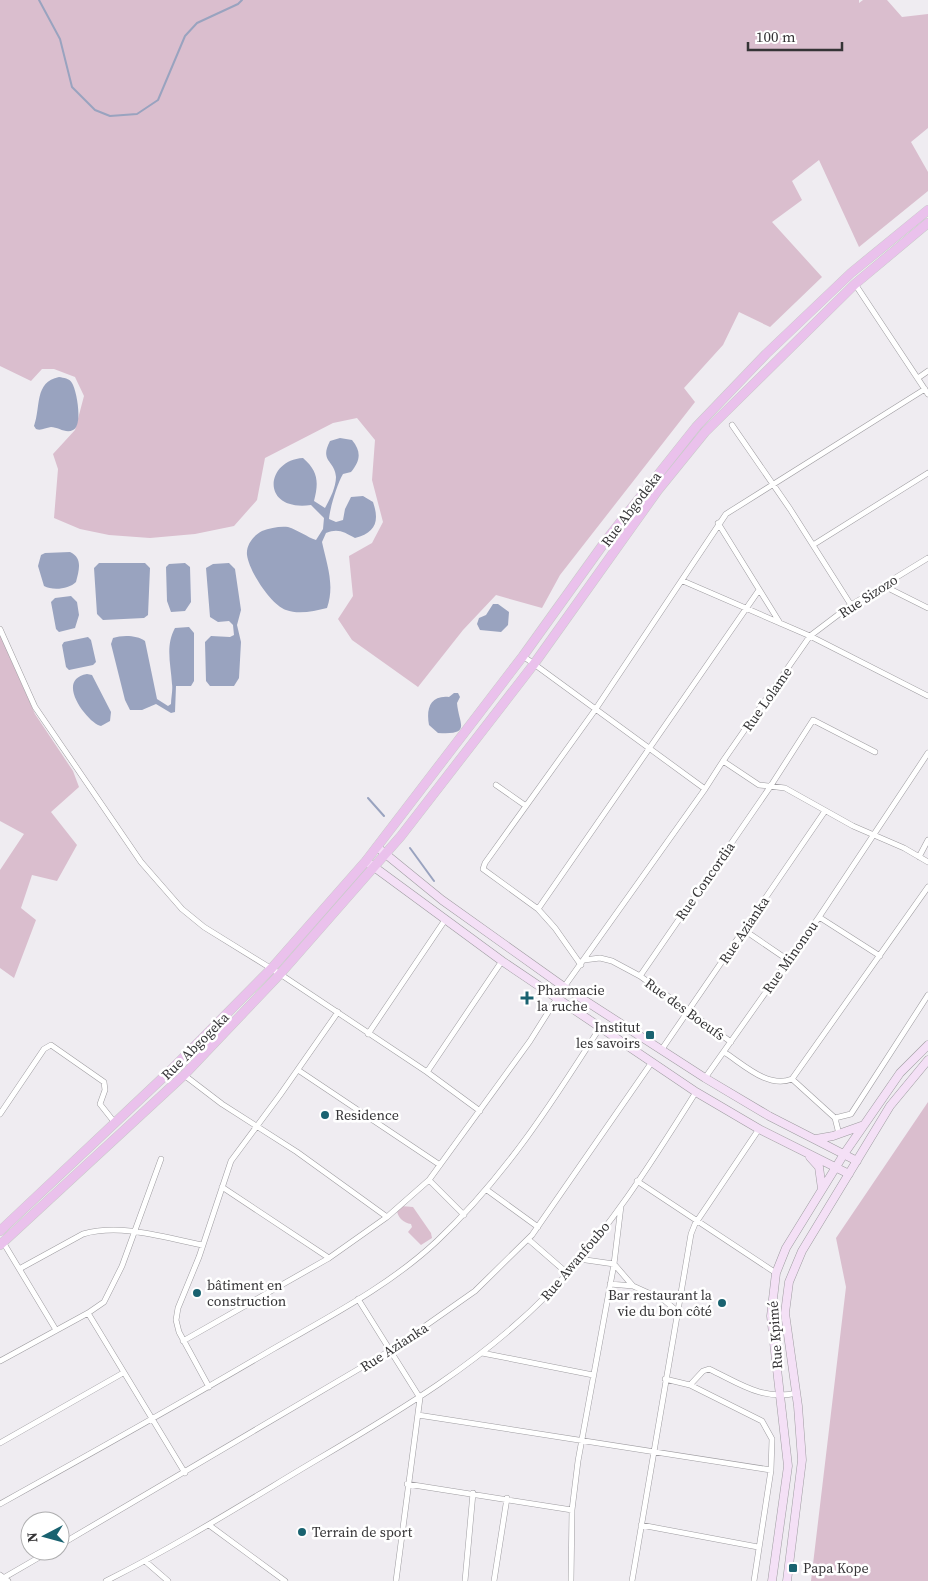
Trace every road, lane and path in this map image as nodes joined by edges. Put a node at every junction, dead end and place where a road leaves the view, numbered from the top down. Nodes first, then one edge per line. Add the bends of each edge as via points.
1 (928, 210) edge
2 (928, 223) edge
3 (855, 284) junction
4 (928, 371) edge
5 (918, 378) junction
6 (926, 392) edge
7 (732, 425) dead end
8 (928, 473) edge
9 (773, 485) junction
10 (718, 523) junction
11 (814, 545) junction
12 (928, 558) edge
13 (683, 581) junction
14 (884, 586) junction
15 (759, 590) junction
16 (851, 606) junction
17 (928, 608) edge
18 (745, 609) junction
19 (781, 623) junction
20 (0, 629) edge
21 (810, 636) junction
22 (523, 656) junction
23 (534, 664) junction
24 (928, 696) edge
25 (595, 710) junction
26 (650, 750) junction
27 (875, 752) dead end
28 (928, 753) edge
29 (723, 761) junction
30 (496, 785) dead end
31 (770, 787) junction
32 (705, 789) junction
33 (526, 806) junction
34 (825, 811) junction
35 (875, 836) junction
36 (928, 840) edge
37 (377, 847) junction
38 (385, 855) junction
39 (919, 857) junction
40 (366, 860) junction
41 (928, 862) edge
42 (375, 868) junction
43 (928, 887) edge
44 (538, 909) junction
45 (819, 917) junction
46 (445, 920) junction
47 (744, 930) junction
48 (880, 956) junction
49 (584, 960) junction
50 (788, 960) junction
51 (502, 961) junction
52 (580, 965) junction
53 (271, 969) junction
54 (280, 974) junction
55 (640, 976) junction
56 (564, 986) junction
57 (928, 995) edge
58 (557, 998) junction
59 (688, 1011) junction
60 (338, 1012) junction
61 (601, 1026) junction
62 (368, 1034) junction
63 (731, 1042) junction
64 (928, 1046) edge
65 (662, 1049) junction
66 (724, 1052) junction
67 (928, 1060) edge
68 (652, 1062) junction
69 (298, 1070) junction
70 (427, 1072) junction
71 (184, 1075) junction
72 (705, 1078) junction
73 (792, 1079) junction
74 (696, 1092) junction
75 (480, 1111) junction
76 (0, 1114) edge
77 (835, 1118) junction
78 (115, 1124) junction
79 (864, 1125) junction
80 (256, 1126) junction
81 (759, 1129) junction
82 (839, 1134) junction
83 (816, 1139) junction
84 (808, 1154) junction
85 (844, 1154) junction
86 (161, 1159) dead end
87 (857, 1161) junction
88 (440, 1165) junction
89 (835, 1168) junction
90 (849, 1174) junction
91 (429, 1180) junction
92 (637, 1181) junction
93 (222, 1187) junction
94 (822, 1189) junction
95 (487, 1190) junction
96 (621, 1206) junction
97 (464, 1215) junction
98 (387, 1216) junction
99 (696, 1221) junction
100 (538, 1227) junction
101 (0, 1231) edge
102 (135, 1232) junction
103 (528, 1240) junction
104 (2, 1243) edge
105 (203, 1245) junction
106 (329, 1258) junction
107 (579, 1259) junction
108 (614, 1264) junction
109 (20, 1268) junction
110 (567, 1273) junction
111 (776, 1273) junction
112 (610, 1284) junction
113 (633, 1286) junction
114 (681, 1293) junction
115 (358, 1300) junction
116 (664, 1300) junction
117 (678, 1312) junction
118 (88, 1313) junction
119 (56, 1330) junction
120 (183, 1341) junction
121 (392, 1350) junction
122 (482, 1353) junction
123 (0, 1361) edge
124 (123, 1373) junction
125 (593, 1374) junction
126 (665, 1379) junction
127 (690, 1385) junction
128 (209, 1387) junction
129 (797, 1393) junction
130 (781, 1397) junction
131 (420, 1398) junction
132 (418, 1415) junction
133 (152, 1420) junction
134 (581, 1441) junction
135 (0, 1443) edge
136 (653, 1453) junction
137 (771, 1470) junction
138 (185, 1473) junction
139 (407, 1484) junction
140 (473, 1493) junction
141 (507, 1498) junction
142 (0, 1504) edge
143 (572, 1510) junction
144 (641, 1524) junction
145 (208, 1525) junction
146 (70, 1539) edge
147 (758, 1546) junction
148 (33, 1561) edge
149 (145, 1562) junction
150 (3, 1578) edge
151 (106, 1581) edge
152 (168, 1581) edge
153 (284, 1581) edge
154 (396, 1581) edge
155 (465, 1581) edge
156 (494, 1581) edge
157 (571, 1581) edge
158 (632, 1581) edge
159 (754, 1581) edge
160 (772, 1581) edge
161 (787, 1581) edge

1 - 22 main road, Rue Abgodeka via 851,273 696,426 607,539
2 - 3 main road, Rue Abgodeka
3 - 5 street
3 - 23 main road, Rue Abgodeka via 705,432
4 - 5 street
5 - 6 street
6 - 9 street
7 - 9 street
8 - 11 street
9 - 10 street via 740,504
9 - 11 street
10 - 13 street
10 - 15 street
11 - 16 street
12 - 14 street, Rue Sizozo
13 - 18 street
13 - 25 street
14 - 16 street, Rue Sizozo
14 - 17 street
15 - 18 street
15 - 19 street
16 - 21 street, Rue Sizozo
18 - 19 street
18 - 26 street
19 - 21 street
20 - 53 street via 35,707 145,867 190,917
21 - 24 street
21 - 29 street, Rue Lolame
22 - 23 street
22 - 37 main road, Rue Abgodeka
23 - 25 street
23 - 38 main road, Rue Abgodeka
25 - 26 street
25 - 33 street
26 - 32 street
26 - 44 street
27 - 31 street, Rue Concordia via 812,720
28 - 35 street, Rue Minonou
29 - 31 street via 753,781
29 - 32 street, Rue Lolame
30 - 33 street
31 - 34 street via 785,788
31 - 55 street, Rue Concordia
32 - 49 street, Rue Lolame
33 - 44 street via 483,869
34 - 35 street
34 - 47 street, Rue Azianka
35 - 39 street
35 - 45 street, Rue Minonou
36 - 39 street
37 - 38 main road
37 - 40 main road, Rue Abgogeka
38 - 42 main road, Rue Abgodeka
38 - 56 main road via 442,900
39 - 41 street
40 - 42 main road
40 - 53 main road, Rue Abgogeka
42 - 46 main road
42 - 54 main road, Rue Abgogeka
43 - 48 street
44 - 52 street
45 - 48 street
45 - 50 street, Rue Minonou
46 - 51 main road
46 - 62 street
47 - 50 street
47 - 59 street, Rue Azianka
48 - 73 street
49 - 52 street, Rue Lolame
49 - 55 street, Rue des Boeufs via 606,959
50 - 63 street, Rue Minonou
51 - 58 main road
51 - 70 street
52 - 56 street, Rue Lolame
53 - 54 street
53 - 78 main road, Rue Abgogeka
54 - 60 street
54 - 71 main road, Rue Abgogeka
55 - 59 street, Rue des Boeufs
56 - 58 street, Rue Lolame
56 - 65 main road
57 - 77 street via 851,1114
58 - 61 main road
58 - 75 street, Rue Lolame
59 - 63 street, Rue des Boeufs
59 - 65 street, Rue Azianka
60 - 62 street
60 - 69 street
61 - 68 main road
61 - 95 street via 532,1132
62 - 70 street
63 - 66 street, Rue Minonou
64 - 79 main road, Rue Kpimé via 900,1073
65 - 72 main road
66 - 72 street, Rue Minonou
66 - 73 street via 770,1081
67 - 87 main road, Rue Kpimé via 890,1106
68 - 74 main road
68 - 100 street, Rue Azianka
69 - 80 street
69 - 88 street
70 - 75 street
71 - 80 street
71 - 104 main road, Rue Abgogeka
72 - 83 main road
73 - 77 street
74 - 81 main road
74 - 92 street, Rue Awanfoubo
75 - 88 street, Rue Lolame
76 - 78 street via 44,1049 51,1045 104,1082 100,1104
77 - 82 street
78 - 101 main road, Rue Abgogeka
79 - 82 main road
79 - 85 main road, Rue Kpimé
80 - 93 street via 231,1161
80 - 98 street
81 - 84 main road
81 - 99 street
82 - 83 main road
83 - 85 main road
84 - 89 main road
84 - 94 main road via 818,1167
85 - 87 main road
85 - 89 main road, Rue Kpimé
86 - 102 street
87 - 90 main road, Rue Kpimé
88 - 91 street, Rue Lolame
89 - 90 main road
89 - 94 main road, Rue Kpimé
90 - 129 main road, Rue Kpimé via 802,1251 788,1288 785,1313
91 - 97 street
91 - 98 street, Rue Lolame
92 - 96 street, Rue Awanfoubo
92 - 99 street
93 - 105 street
93 - 106 street
94 - 111 main road, Rue Kpimé via 786,1248
95 - 97 street
95 - 100 street
96 - 107 street, Rue Awanfoubo
96 - 108 street
97 - 115 street via 414,1261
98 - 106 street, Rue Lolame
99 - 111 street
99 - 114 street
100 - 103 street, Rue Azianka
102 - 105 street
102 - 109 street via 106,1230 84,1234
102 - 118 street via 108,1296
103 - 110 street
103 - 121 street, Rue Azianka via 469,1295
104 - 109 street
105 - 120 street via 176,1313
106 - 120 street, Rue Lolame
107 - 108 street
107 - 110 street, Rue Awanfoubo
108 - 112 street
108 - 113 street
109 - 119 street
110 - 122 street, Rue Awanfoubo via 522,1320
111 - 130 main road, Rue Kpimé via 771,1316
112 - 113 street
112 - 125 street
113 - 116 street
114 - 116 street
114 - 117 street
115 - 121 street
115 - 128 street
116 - 117 street
117 - 126 street
118 - 119 street
118 - 124 street
119 - 123 street
120 - 128 street
121 - 131 street
121 - 138 street, Rue Azianka
122 - 125 street
122 - 131 street, Rue Awanfoubo
124 - 133 street
124 - 135 street
125 - 134 street
126 - 127 street
126 - 136 street
127 - 130 street via 709,1369 764,1395
127 - 137 street via 762,1422 772,1439
128 - 133 street
129 - 130 street
129 - 161 main road, Rue Kpimé via 801,1479
130 - 160 main road, Rue Kpimé via 788,1466
131 - 132 street
131 - 145 street, Rue Awanfoubo
132 - 134 street
132 - 139 street
133 - 138 street
133 - 142 street
134 - 136 street
134 - 143 street
136 - 137 street
136 - 144 street
137 - 147 street
138 - 146 street, Rue Azianka
139 - 140 street
139 - 154 street
140 - 141 street
140 - 155 street
141 - 143 street
141 - 156 street
143 - 157 street
144 - 147 street
144 - 158 street
145 - 149 street, Rue Awanfoubo
145 - 153 street
147 - 159 street
148 - 150 street
149 - 151 street, Rue Awanfoubo
149 - 152 street

